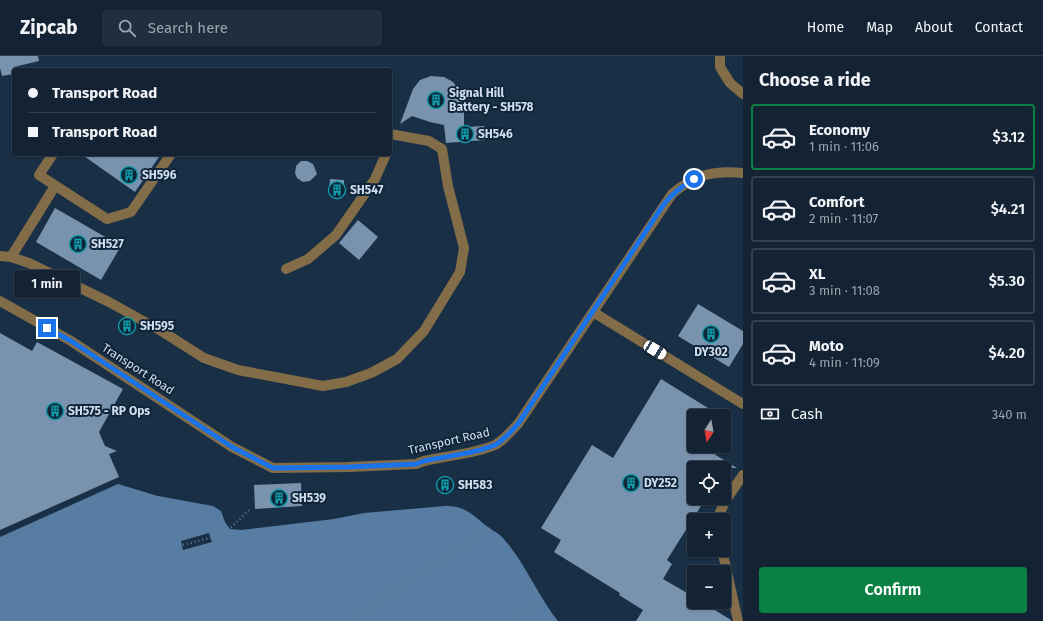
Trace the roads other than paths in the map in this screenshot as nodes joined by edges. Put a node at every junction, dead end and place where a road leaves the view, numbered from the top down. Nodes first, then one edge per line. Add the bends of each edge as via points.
1 (720, 56) edge
2 (743, 94) edge
3 (392, 134) edge
4 (52, 156) edge
5 (170, 156) edge
6 (385, 156) edge
7 (743, 173) edge
8 (55, 186) junction
9 (0, 256) edge
10 (11, 257) junction
11 (286, 269) dead end
12 (0, 301) edge
13 (592, 312) junction
14 (743, 404) edge
15 (743, 474) edge
16 (719, 513) edge
17 (724, 557) edge
18 (738, 621) edge

1 - 2 lane via 720,67 730,83
3 - 10 lane via 429,141 442,149 448,186 464,248 460,272 424,331 396,359 371,373 346,382 323,386 238,370 204,358 109,302 29,263
4 - 8 lane via 39,176
5 - 8 lane via 131,212 108,220
6 - 11 lane via 375,180 336,235 308,259
7 - 13 lane, Transport Road via 706,174 672,194
8 - 10 lane
9 - 10 lane
12 - 13 lane, Transport Road via 71,341 232,447 273,468 416,464 496,444 518,424
13 - 14 lane
15 - 16 lane
17 - 18 lane

